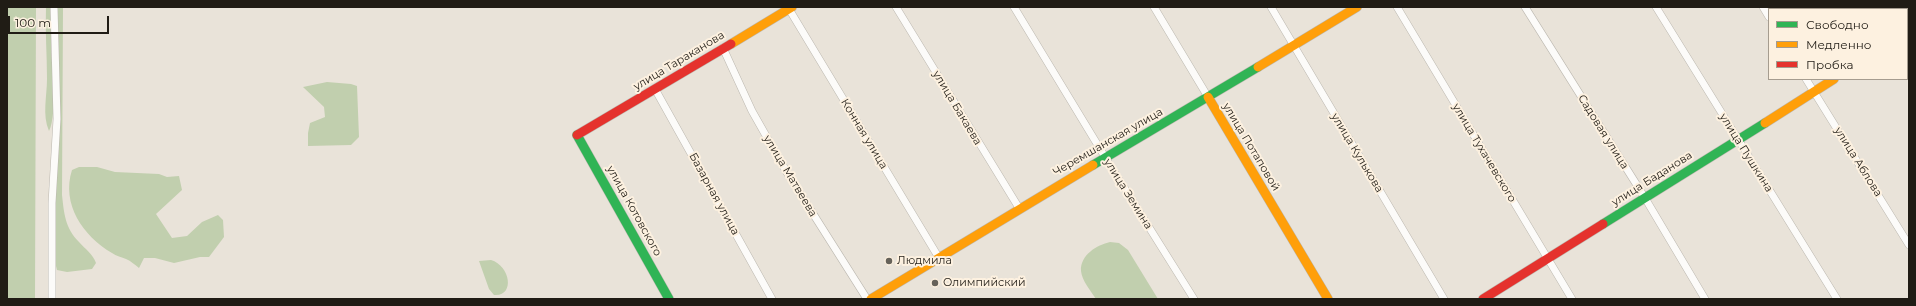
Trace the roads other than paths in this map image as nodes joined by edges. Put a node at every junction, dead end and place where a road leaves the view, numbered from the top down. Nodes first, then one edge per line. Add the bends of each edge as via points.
1 (54, 7) edge
2 (896, 7) edge
3 (1014, 7) edge
4 (1154, 7) edge
5 (1271, 7) edge
6 (1357, 7) edge
7 (1398, 7) edge
8 (1525, 7) edge
9 (1656, 7) edge
10 (791, 8) edge
11 (1294, 46) junction
12 (723, 48) junction
13 (1807, 80) edge
14 (1832, 80) edge
15 (655, 89) junction
16 (1814, 91) junction
17 (1208, 98) junction
18 (577, 135) joint
19 (1738, 138) junction
20 (1105, 157) junction
21 (1645, 198) junction
22 (1019, 208) junction
23 (1909, 245) edge
24 (939, 258) junction
25 (1546, 258) junction
26 (883, 296) edge
27 (52, 299) edge
28 (669, 299) edge
29 (772, 299) edge
30 (867, 299) edge
31 (871, 299) edge
32 (1194, 299) edge
33 (1328, 299) edge
34 (1444, 299) edge
35 (1483, 299) edge
36 (1572, 299) edge
37 (1705, 299) edge
38 (1837, 299) edge

1 - 27 street via 57,120 52,203
2 - 22 street, улица Бакаева
3 - 20 street, улица Земина
4 - 17 street, улица Потаповой
5 - 11 street, улица Кулькова
6 - 11 street, Черемшанская улица
7 - 25 street, улица Тухачевского
8 - 21 street, Садовая улица
9 - 19 street, улица Пушкина
10 - 12 street, улица Тараканова
10 - 24 street, Конная улица
11 - 17 street, Черемшанская улица
11 - 34 street, улица Кулькова
12 - 15 street, улица Тараканова
12 - 30 street, улица Матвеева via 752,111 786,171
13 - 16 street, улица Аблова
14 - 16 street, улица Баданова
15 - 18 street, улица Тараканова
15 - 29 street, Базарная улица
16 - 19 street, улица Баданова
16 - 23 street, улица Аблова
17 - 20 street, Черемшанская улица
17 - 33 street, улица Потаповой
18 - 28 street, улица Котовского
19 - 21 street, улица Баданова
19 - 38 street, улица Пушкина
20 - 22 street, Черемшанская улица
20 - 32 street, улица Земина
21 - 25 street, улица Баданова
21 - 37 street, Садовая улица
22 - 24 street, Черемшанская улица
24 - 26 street, Черемшанская улица
25 - 35 street, улица Баданова
25 - 36 street, улица Тухачевского
26 - 31 street, Черемшанская улица

